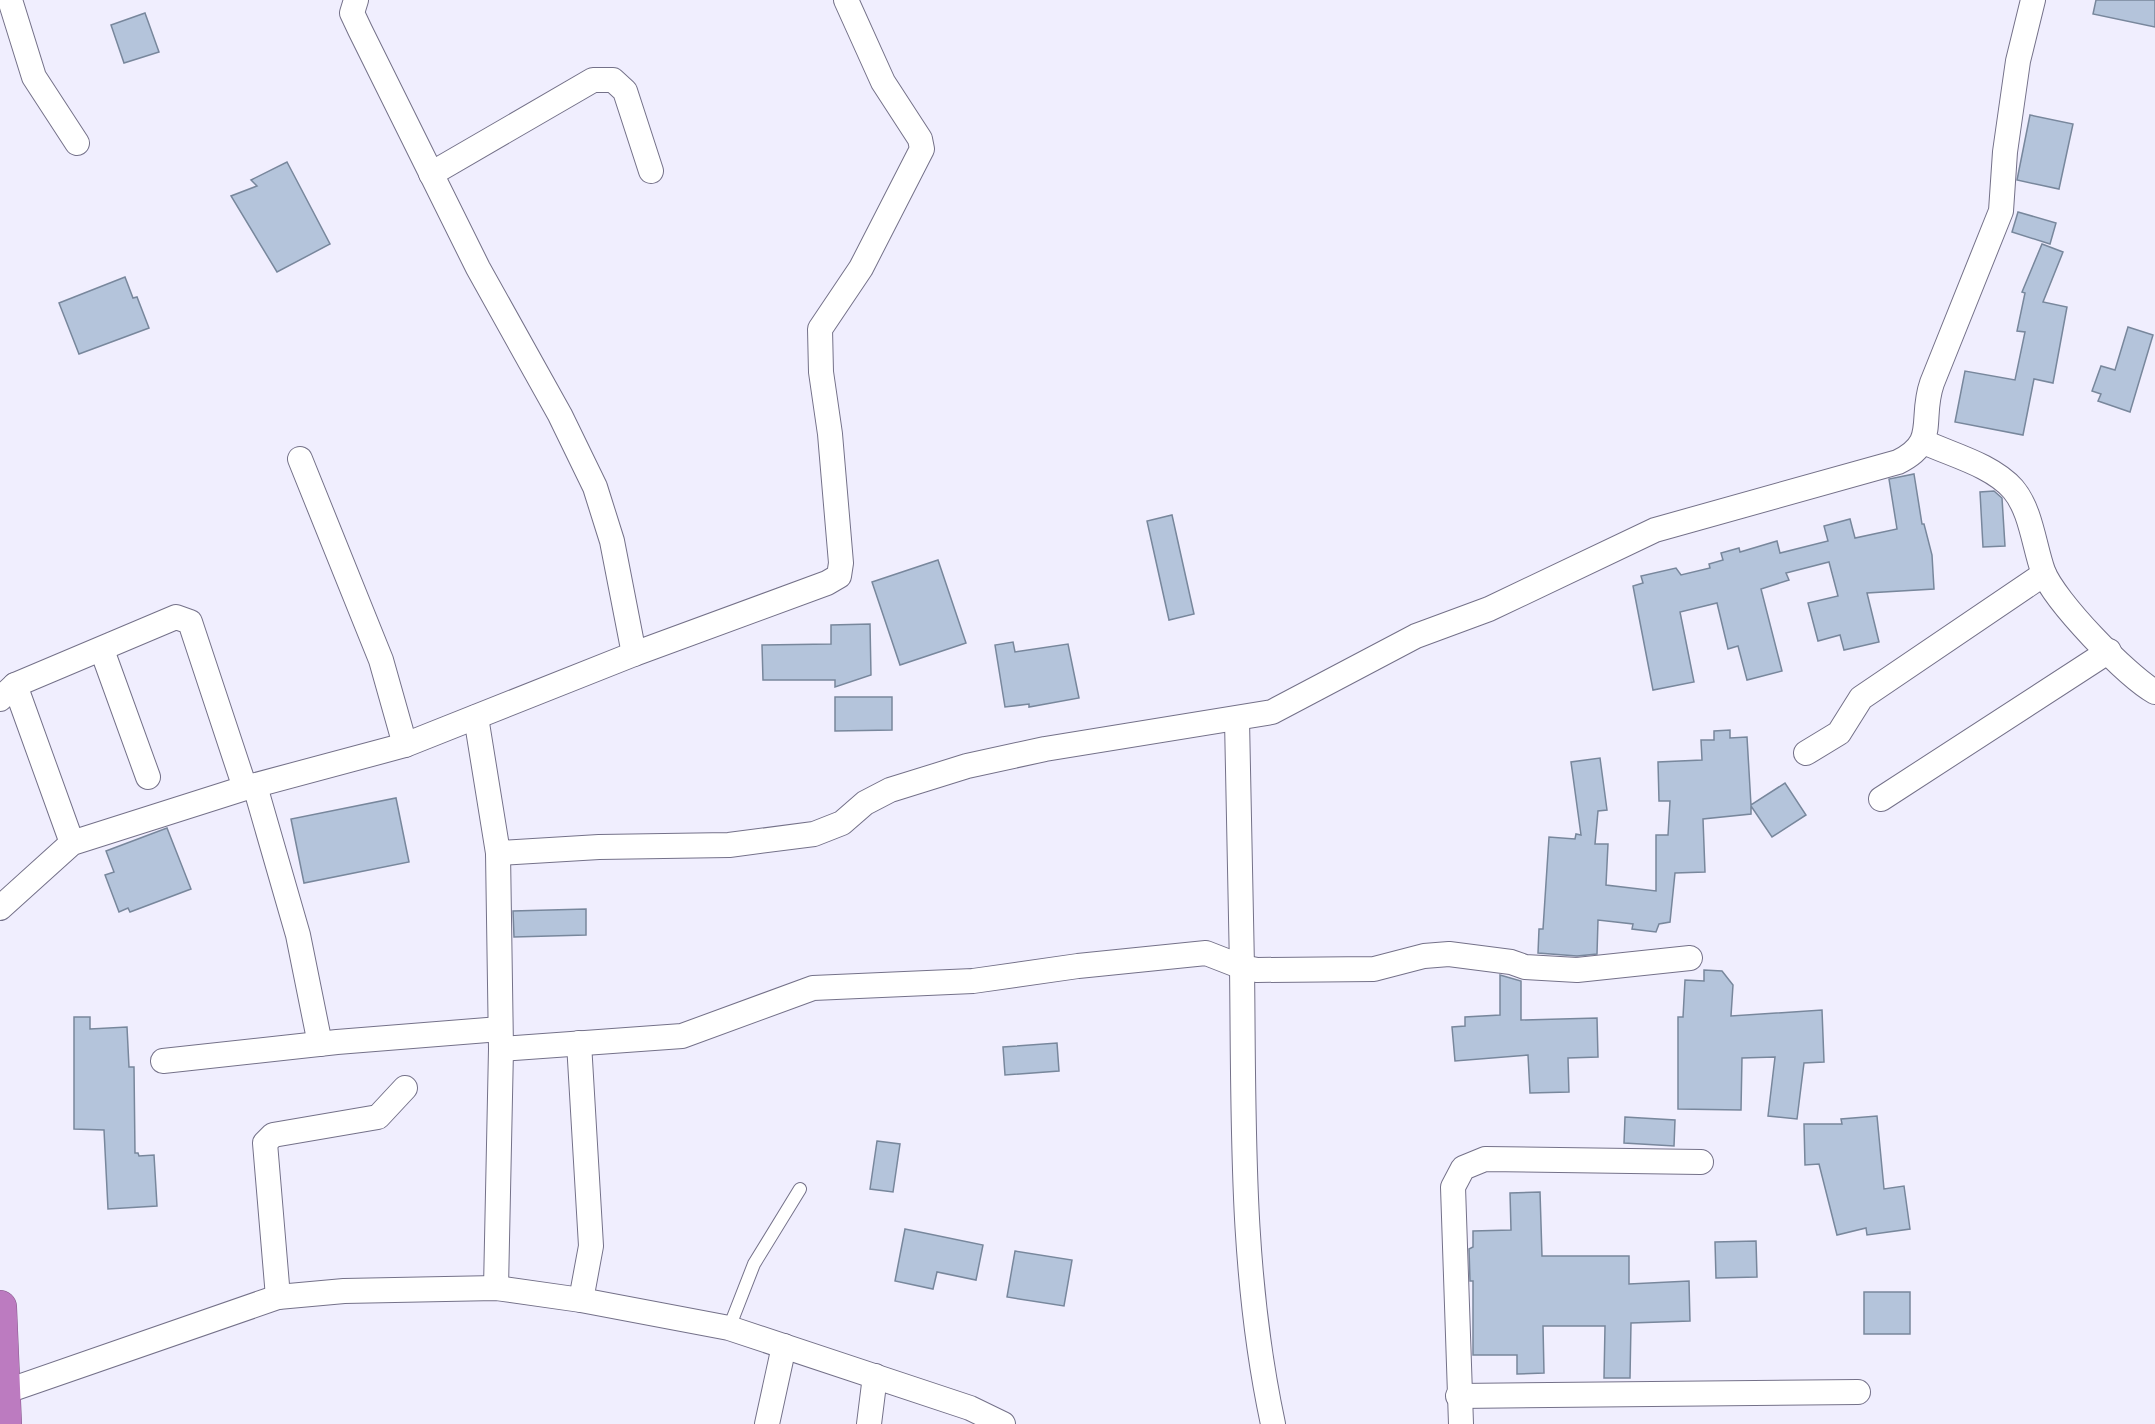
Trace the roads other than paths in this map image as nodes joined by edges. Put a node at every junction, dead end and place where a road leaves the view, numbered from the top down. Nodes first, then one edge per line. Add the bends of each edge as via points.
1 (10, 0) edge
2 (356, 0) edge
3 (846, 0) edge
4 (2033, 0) edge
5 (77, 143) dead end
6 (651, 171) dead end
7 (431, 174) junction
8 (1924, 442) junction
9 (300, 459) dead end
10 (2044, 574) junction
11 (102, 651) junction
12 (2109, 651) junction
13 (634, 654) junction
14 (7, 692) edge
15 (2155, 692) edge
16 (476, 717) junction
17 (1237, 720) junction
18 (405, 745) junction
19 (1806, 753) dead end
20 (148, 777) dead end
21 (250, 787) junction
22 (1881, 799) dead end
23 (72, 843) junction
24 (498, 853) junction
25 (0, 908) edge
26 (1690, 958) dead end
27 (1242, 967) junction
28 (501, 1039) junction
29 (579, 1043) junction
30 (320, 1044) junction
31 (163, 1061) dead end
32 (405, 1088) dead end
33 (1701, 1162) dead end
34 (800, 1189) dead end
35 (496, 1288) junction
36 (278, 1298) junction
37 (581, 1300) junction
38 (0, 1307) edge
39 (729, 1328) junction
40 (784, 1346) junction
41 (875, 1376) junction
42 (3, 1392) junction
43 (1858, 1392) dead end
44 (1458, 1396) junction
45 (5, 1424) edge
46 (767, 1424) edge
47 (868, 1424) edge
48 (1003, 1424) edge
49 (1273, 1424) edge
50 (1461, 1424) edge

1 - 5 street via 34,77
2 - 7 street via 352,13
3 - 13 street via 883,81 920,139 922,149 861,268 820,329 839,576
4 - 8 street via 2018,61 2001,211 1926,399
6 - 7 street via 625,91 613,80 593,80
7 - 13 street via 595,488 612,541
8 - 10 street via 2000,476 2014,491 2023,507
8 - 17 street via 1898,462 1655,530 1489,609 1416,636 1272,712
9 - 18 street via 381,660
10 - 12 street via 2061,602
10 - 19 street via 1861,698 1839,733
11 - 14 street
11 - 20 street
11 - 21 street via 176,617 190,622
12 - 15 street
12 - 22 street
13 - 16 street
14 - 23 street
16 - 18 street
16 - 24 street
17 - 24 street via 1045,749 967,766 890,790 864,803 842,823 814,834 729,845
17 - 27 street
18 - 21 street
21 - 23 street
21 - 30 street via 298,936
23 - 25 street
24 - 28 street
26 - 27 street via 1588,970 1544,969 1449,954 1374,969
27 - 29 street via 1206,953 973,981 813,988 682,1036
27 - 49 street via 1242,1143 1248,1261
28 - 29 street
28 - 30 street
28 - 35 street
29 - 37 street via 591,1246
30 - 31 street
32 - 36 street via 378,1117 273,1135 265,1143
33 - 44 street via 1485,1159 1463,1168 1453,1186
34 - 39 lane via 754,1264
35 - 36 street via 344,1291
35 - 37 street
36 - 42 street
37 - 39 street
38 - 42 highway
39 - 40 street
40 - 41 street
40 - 46 street
41 - 47 street
41 - 48 street via 970,1408
42 - 45 highway
43 - 44 street
44 - 50 street

